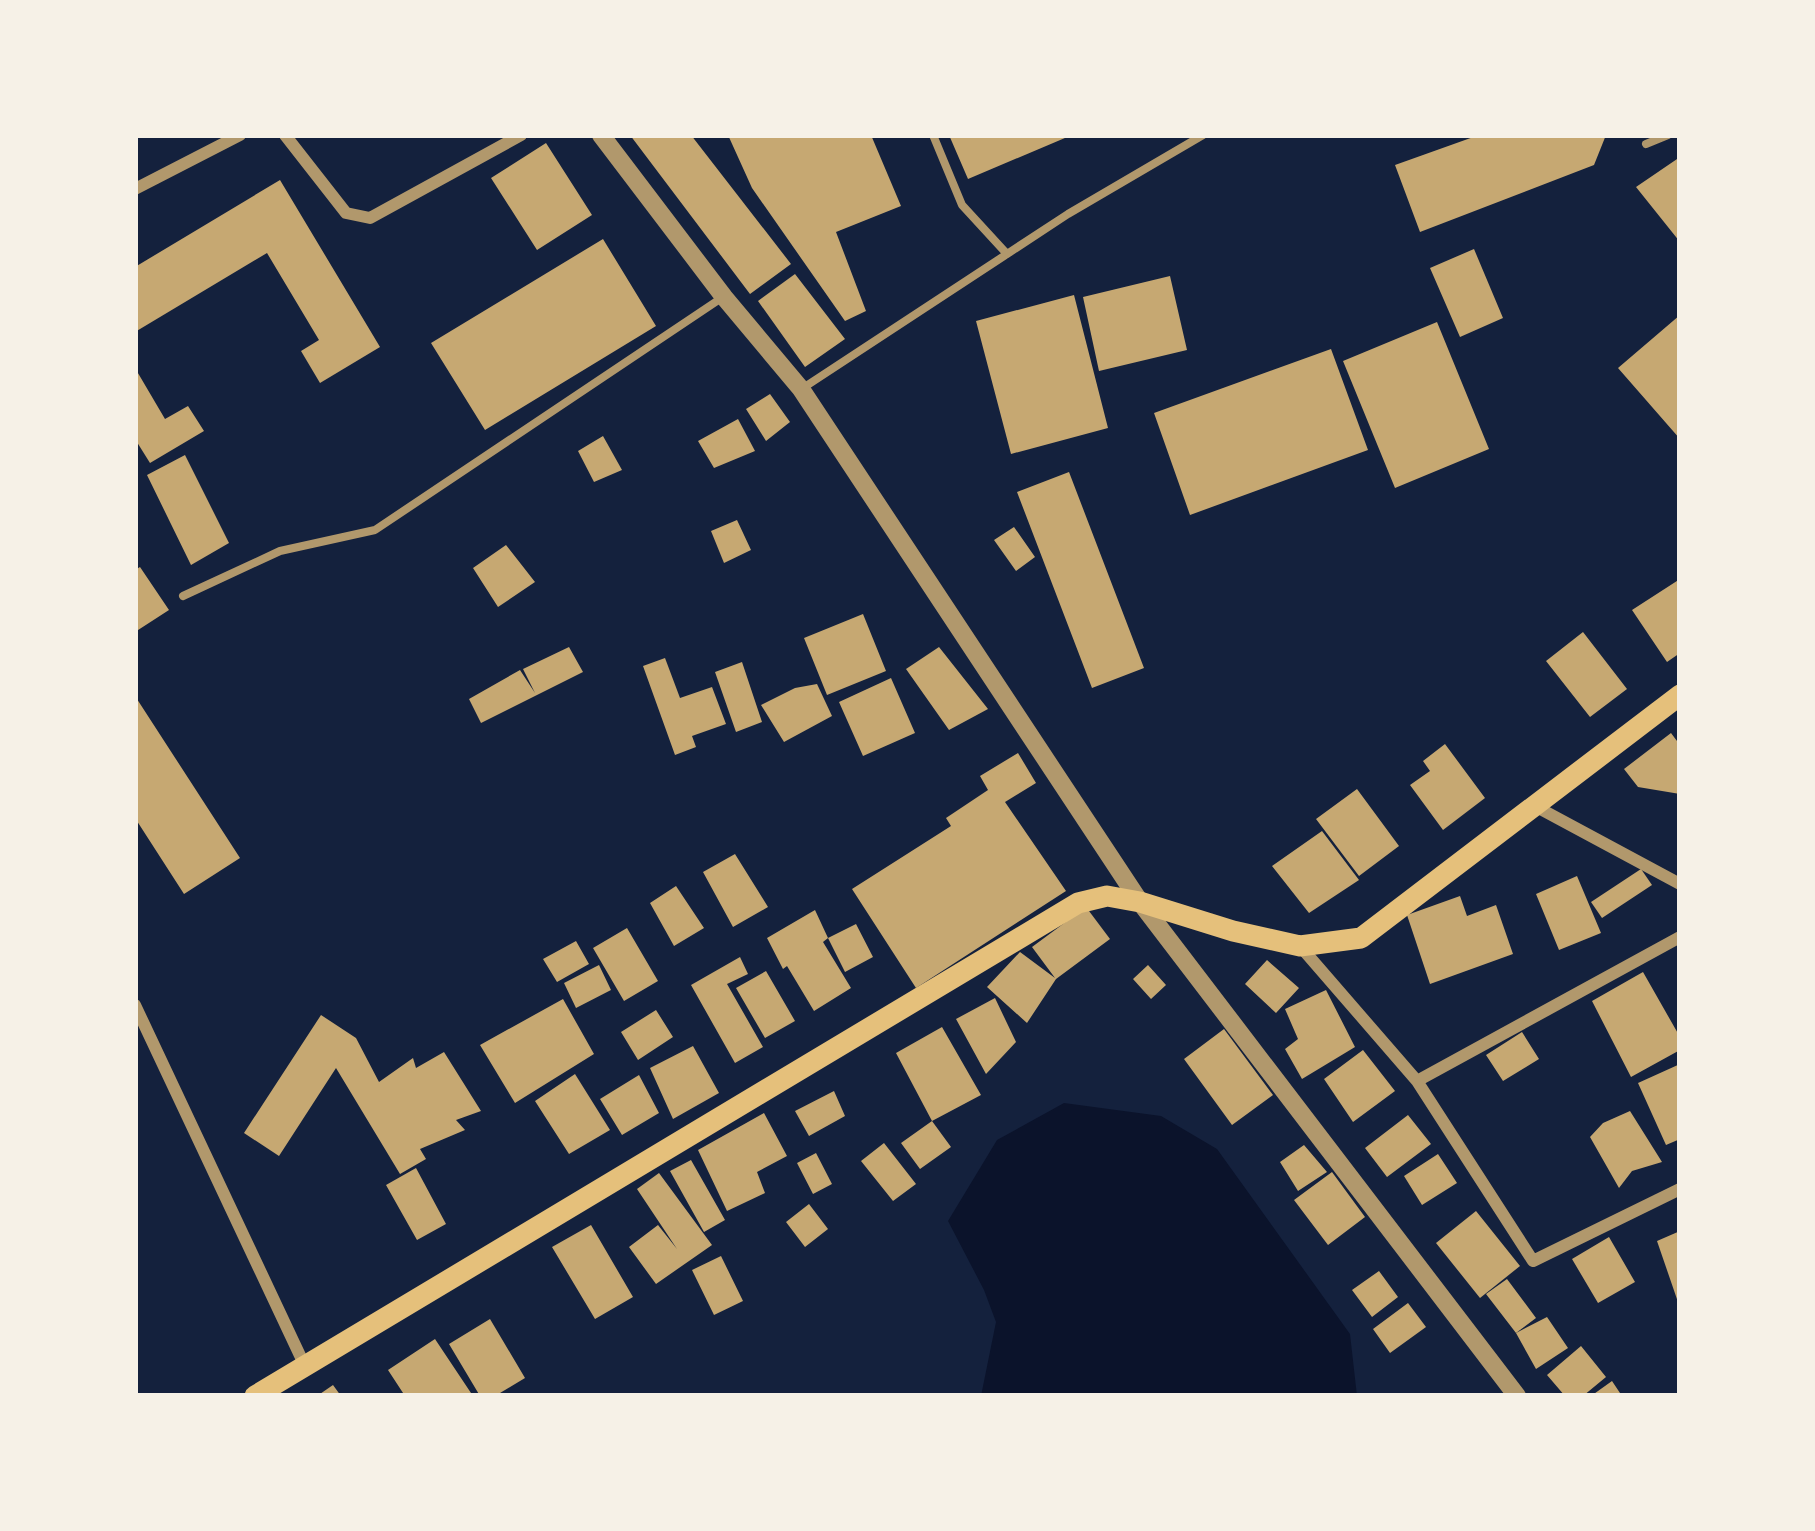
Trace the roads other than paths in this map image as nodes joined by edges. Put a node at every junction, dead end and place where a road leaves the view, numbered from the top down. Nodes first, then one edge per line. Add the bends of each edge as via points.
1 (240, 135) edge
2 (285, 135) edge
3 (520, 135) edge
4 (601, 135) edge
5 (933, 135) edge
6 (1203, 135) edge
7 (1668, 135) edge
8 (1646, 144) dead end
9 (135, 189) edge
10 (1007, 254) junction
11 (724, 297) junction
12 (801, 389) junction
13 (183, 596) dead end
14 (1680, 695) edge
15 (1532, 805) junction
16 (1680, 884) edge
17 (1140, 902) junction
18 (1680, 937) edge
19 (1300, 946) junction
20 (135, 1006) edge
21 (1417, 1081) junction
22 (1680, 1190) edge
23 (304, 1364) junction
24 (255, 1396) edge
25 (1517, 1396) edge

1 - 9 street
2 - 3 street via 346,213 370,218
4 - 11 street
5 - 10 lane via 962,206
6 - 10 lane
7 - 8 lane
10 - 12 lane
11 - 12 street
11 - 13 lane via 375,530 280,551
12 - 17 street
14 - 15 main road
15 - 16 street
15 - 19 main road via 1360,938
17 - 19 main road
17 - 23 main road via 1107,896 1078,904
17 - 25 street
18 - 21 street
19 - 21 street
20 - 23 street
21 - 22 street via 1533,1261
23 - 24 main road

